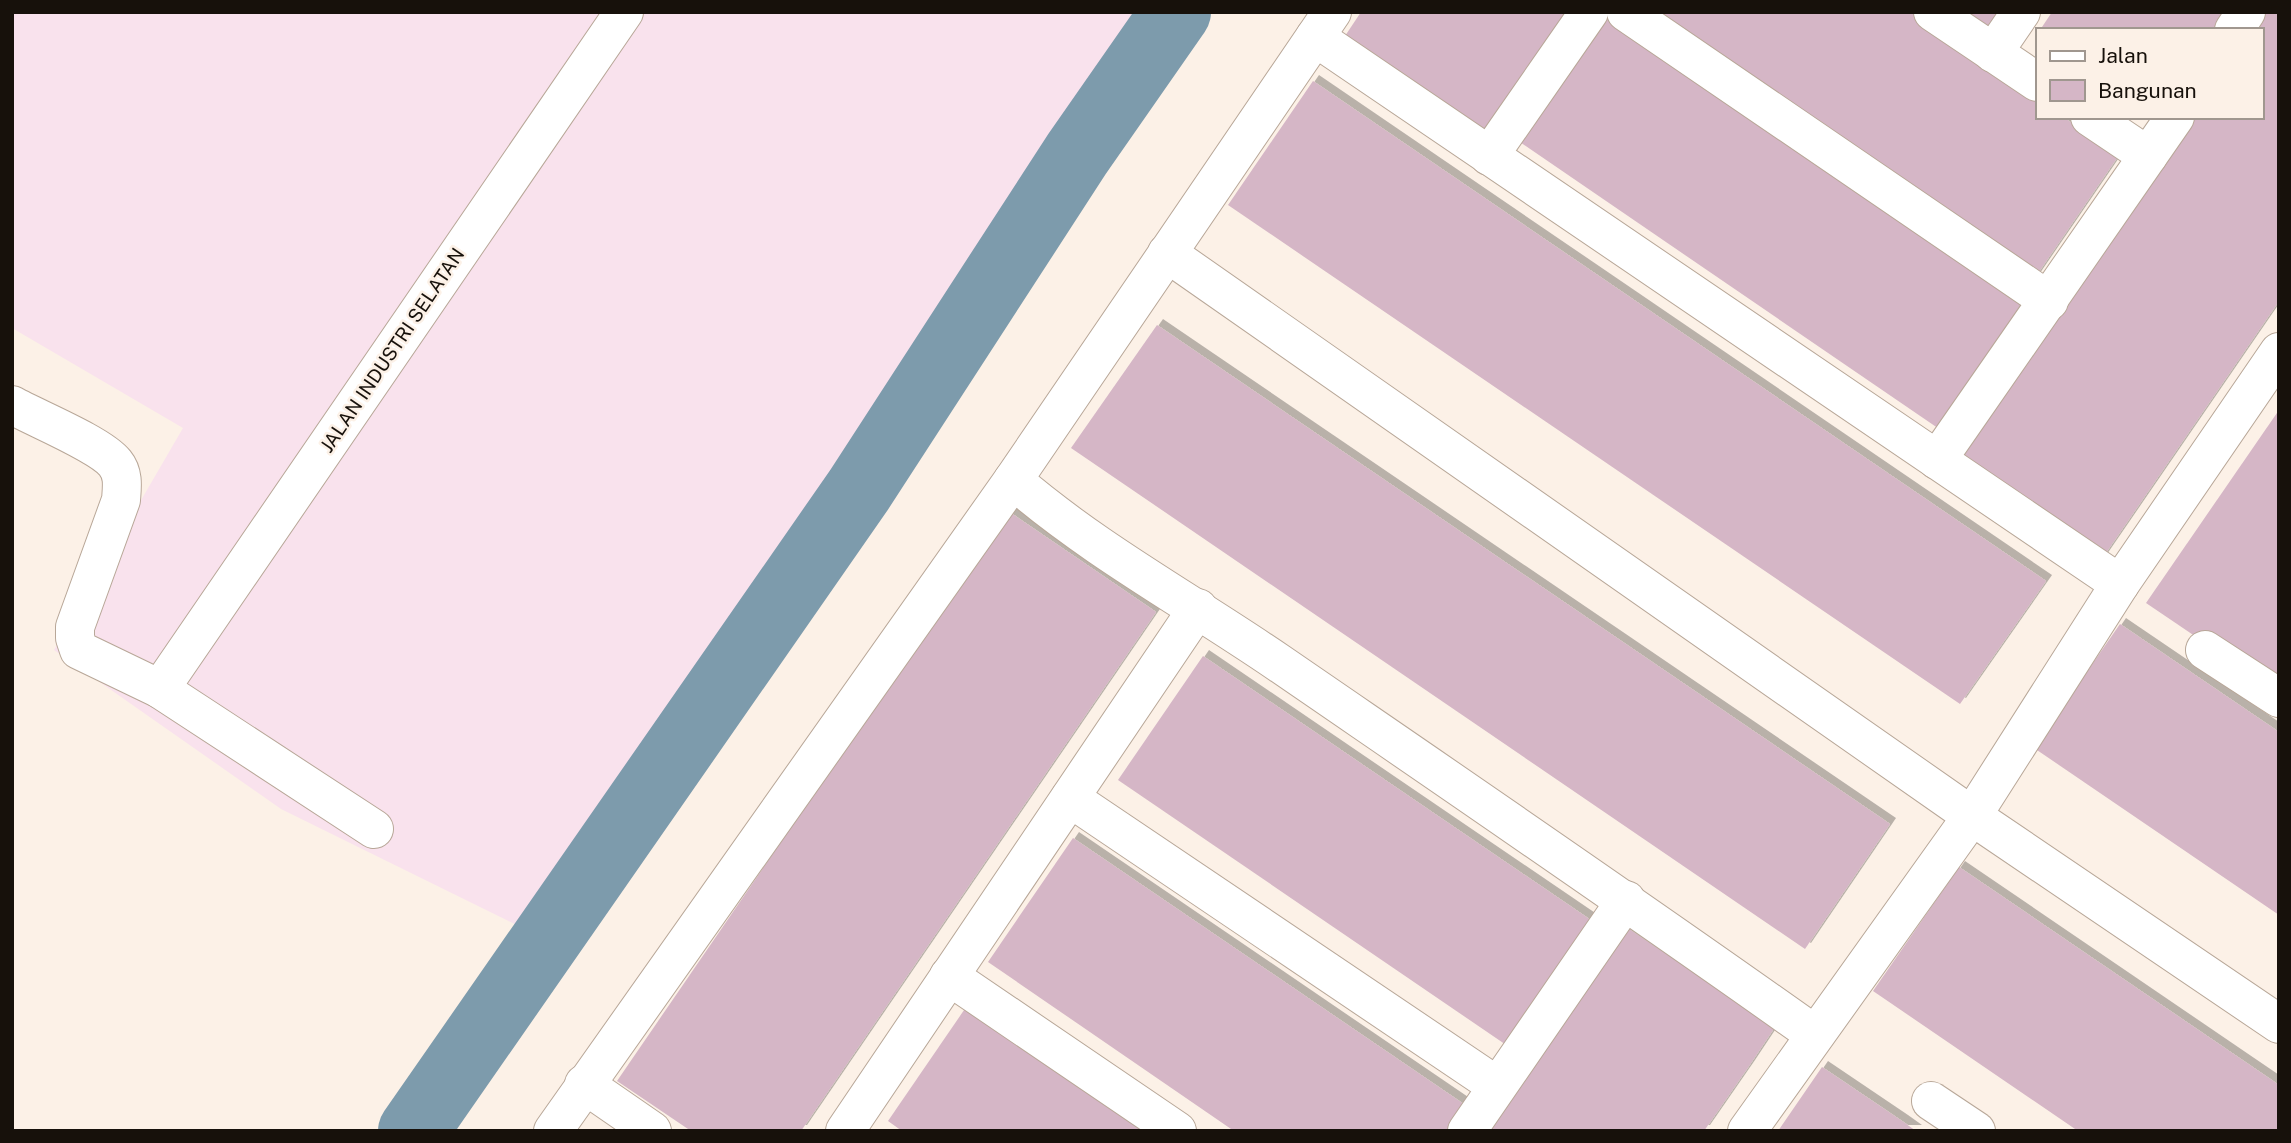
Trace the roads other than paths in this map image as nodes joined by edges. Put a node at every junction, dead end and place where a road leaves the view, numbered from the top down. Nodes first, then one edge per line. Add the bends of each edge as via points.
1 (624, 12) edge
2 (1589, 12) edge
3 (1626, 12) edge
4 (1933, 12) edge
5 (2021, 12) edge
6 (2246, 12) edge
7 (1323, 25) edge
8 (2235, 28) edge
9 (1993, 53) junction
10 (2036, 81) edge
11 (2093, 119) edge
12 (2174, 119) edge
13 (1489, 156) junction
14 (2148, 156) junction
15 (1167, 253) junction
16 (2049, 301) junction
17 (2279, 352) edge
18 (12, 405) edge
19 (1937, 460) junction
20 (1013, 480) junction
21 (2120, 584) junction
22 (1198, 608) junction
23 (2205, 650) dead end
24 (160, 689) junction
25 (2279, 698) edge
26 (1070, 798) junction
27 (1972, 816) junction
28 (374, 829) dead end
29 (1626, 900) junction
30 (949, 976) junction
31 (2279, 1024) edge
32 (1814, 1034) junction
33 (584, 1084) junction
34 (1497, 1086) junction
35 (1931, 1101) dead end
36 (554, 1131) edge
37 (652, 1131) edge
38 (845, 1131) edge
39 (1177, 1131) edge
40 (1467, 1131) edge
41 (1747, 1131) edge
42 (1976, 1131) edge

1 - 24 street, JALAN INDUSTRI SELATAN
2 - 13 street
3 - 16 street
4 - 9 street
5 - 9 street
6 - 8 street
7 - 13 street
7 - 15 street
9 - 10 street
11 - 14 street
12 - 14 street
13 - 19 street
14 - 16 street
15 - 20 street
15 - 27 street
16 - 19 street
17 - 21 street
18 - 24 street via 114,462 123,480 121,500 75,627 75,639 79,650
19 - 21 street
20 - 22 street via 1057,518
20 - 33 street
21 - 27 street
22 - 26 street
22 - 29 street
23 - 25 street
24 - 28 street
26 - 30 street
26 - 34 street
27 - 31 street
27 - 32 street
29 - 32 street
29 - 34 street
30 - 38 street
30 - 39 street
32 - 41 street
33 - 36 street
33 - 37 street
34 - 40 street
35 - 42 street

